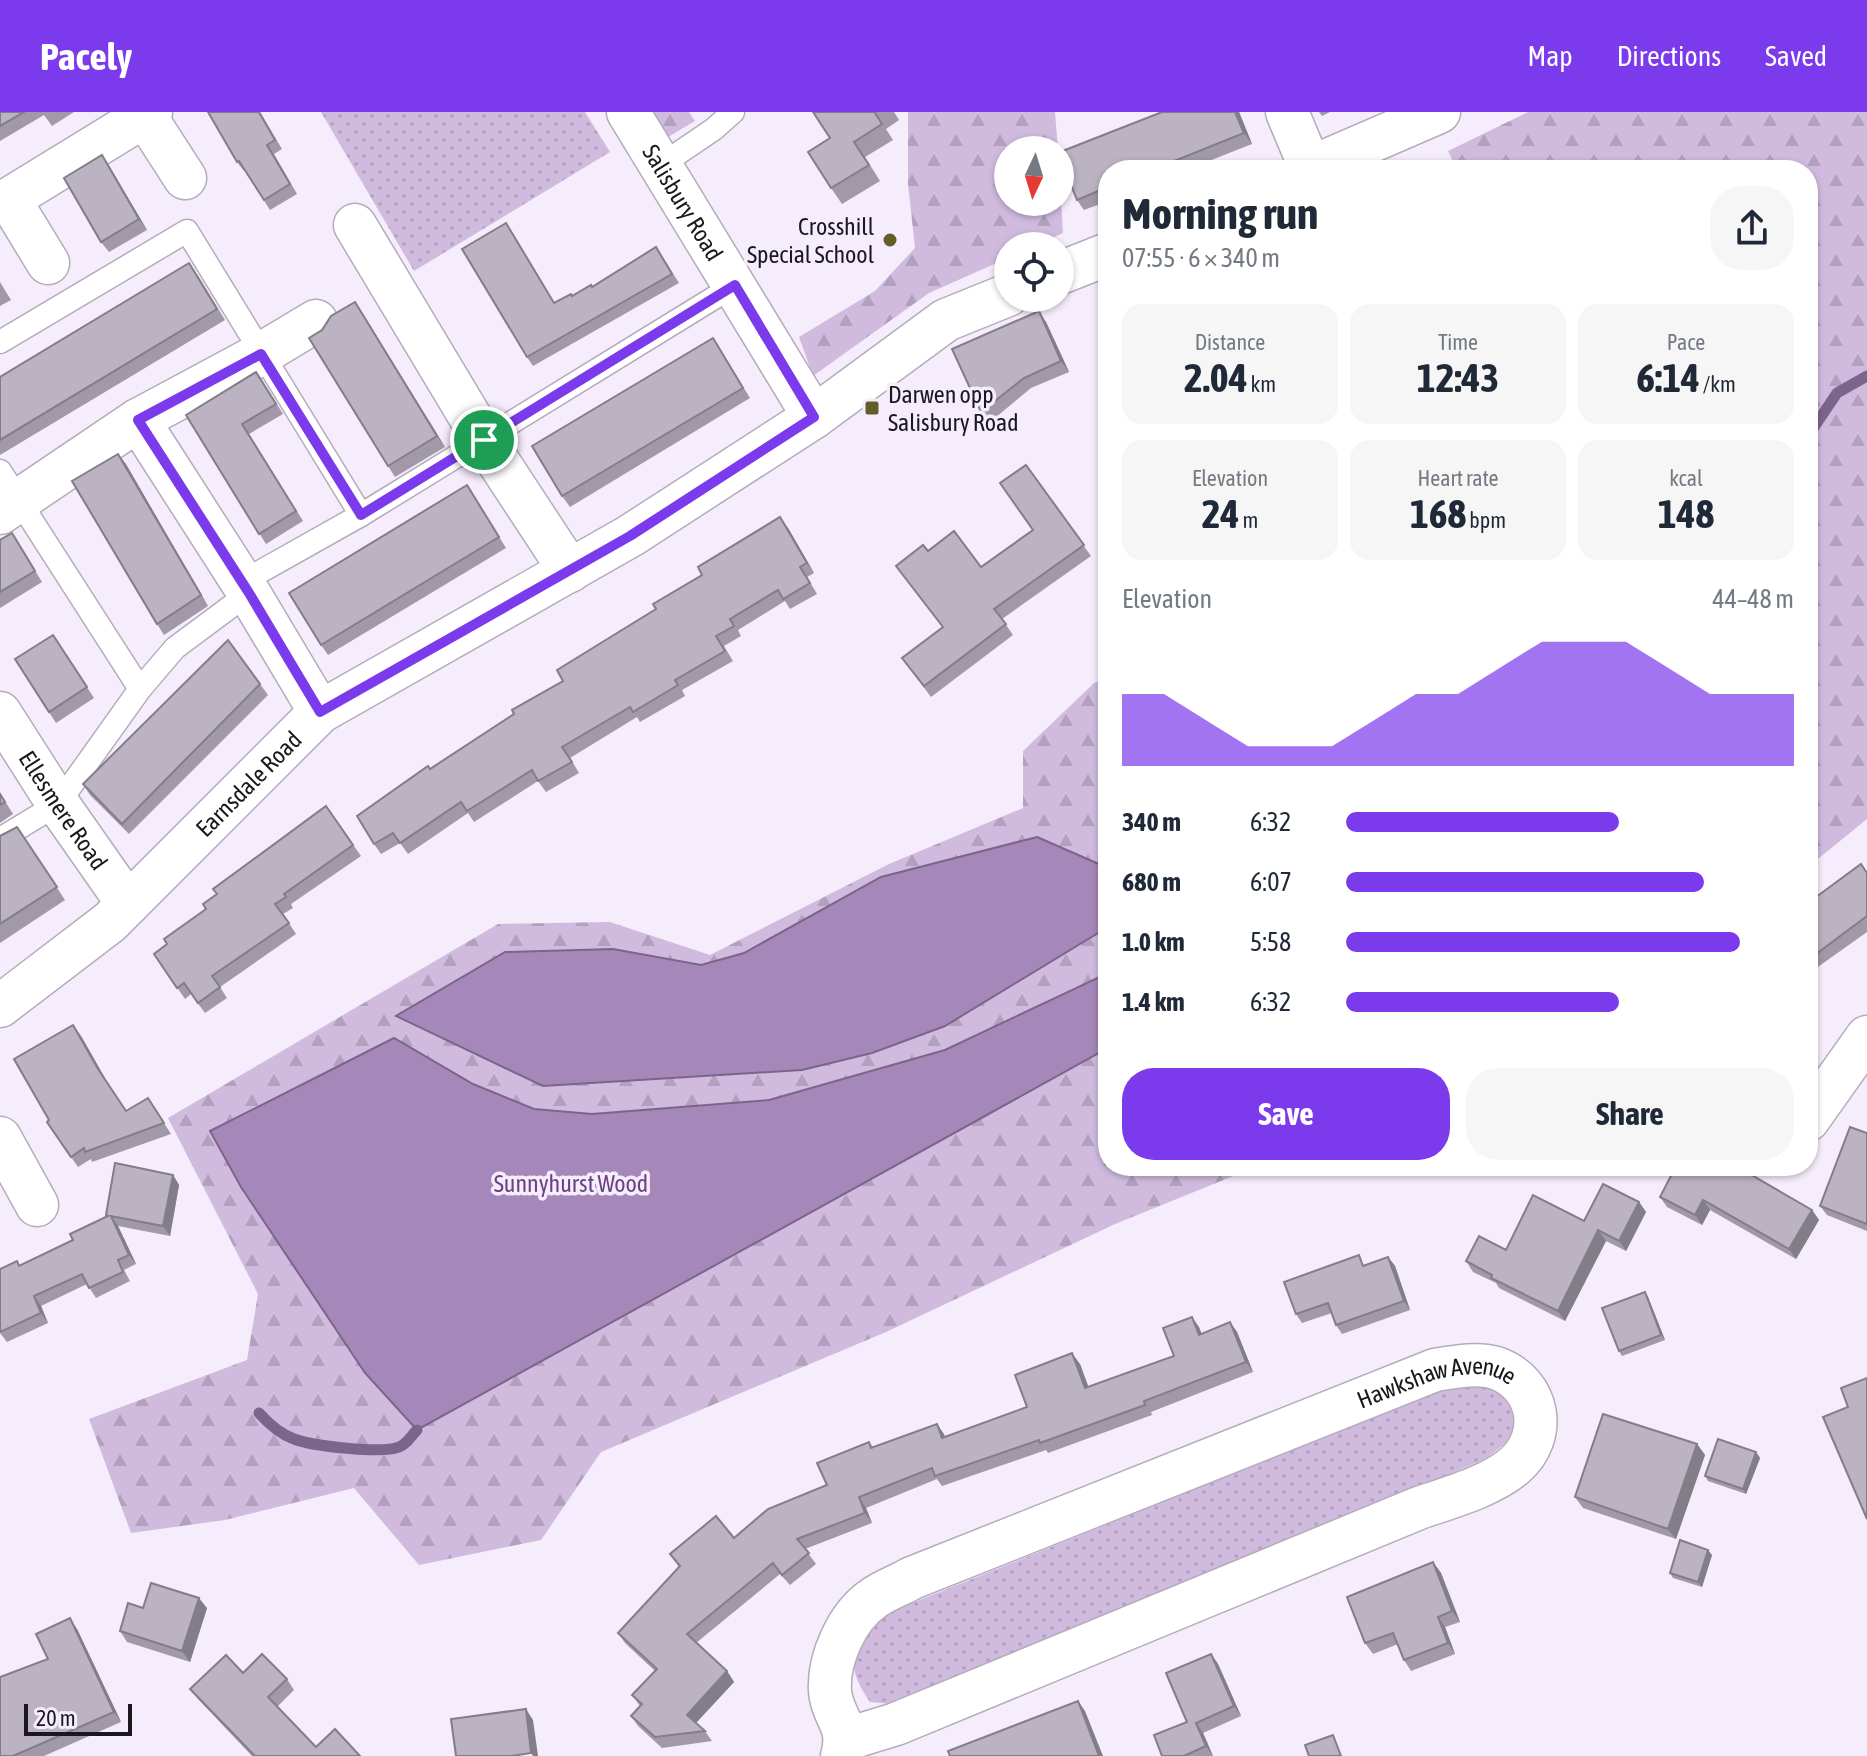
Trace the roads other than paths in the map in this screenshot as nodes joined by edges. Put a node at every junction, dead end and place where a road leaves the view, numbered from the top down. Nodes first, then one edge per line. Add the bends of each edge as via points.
1 (628, 112) edge
2 (733, 112) edge
3 (1287, 112) edge
4 (1439, 112) edge
5 (148, 114) edge
6 (1305, 160) edge
7 (1329, 160) edge
8 (661, 165) junction
9 (185, 178) dead end
10 (5, 192) edge
11 (355, 225) dead end
12 (1098, 258) edge
13 (48, 263) dead end
14 (1074, 267) edge
15 (735, 285) junction
16 (994, 301) edge
17 (316, 321) dead end
18 (0, 342) edge
19 (261, 354) junction
20 (814, 417) junction
21 (138, 420) junction
22 (484, 440) junction
23 (6, 495) edge
24 (361, 515) junction
25 (570, 571) junction
26 (245, 587) junction
27 (140, 689) junction
28 (320, 712) junction
29 (0, 713) edge
30 (58, 804) junction
31 (0, 839) edge
32 (128, 904) junction
33 (0, 1006) edge
34 (1866, 1043) edge
35 (1818, 1107) edge
36 (0, 1138) edge
37 (37, 1205) dead end
38 (844, 1748) edge

1 - 8 street, Salisbury Road
2 - 8 lane
3 - 6 street
4 - 7 street
5 - 9 street
5 - 10 street
8 - 15 street, Salisbury Road
10 - 13 street
11 - 22 street
12 - 14 street
15 - 20 street, Salisbury Road
15 - 22 lane
16 - 20 street, Earnsdale Road via 946,320
17 - 19 street
18 - 19 lane via 187,231
19 - 21 street
19 - 24 lane
20 - 25 street, Earnsdale Road
21 - 23 street
21 - 26 street
22 - 24 lane
22 - 25 street
23 - 27 lane
24 - 26 lane
25 - 28 street, Earnsdale Road
26 - 27 lane via 175,648
26 - 28 street
27 - 30 lane
28 - 32 street, Earnsdale Road
29 - 30 street, Ellesmere Road
30 - 31 lane
30 - 32 street, Ellesmere Road
32 - 33 street, Earnsdale Road
34 - 35 street
36 - 37 street
38 - 38 street, Hawkshaw Avenue via 830,1692 834,1659 852,1618 873,1599 912,1578 1435,1370 1494,1367 1527,1391 1536,1407 1526,1453 1512,1468 1471,1489

